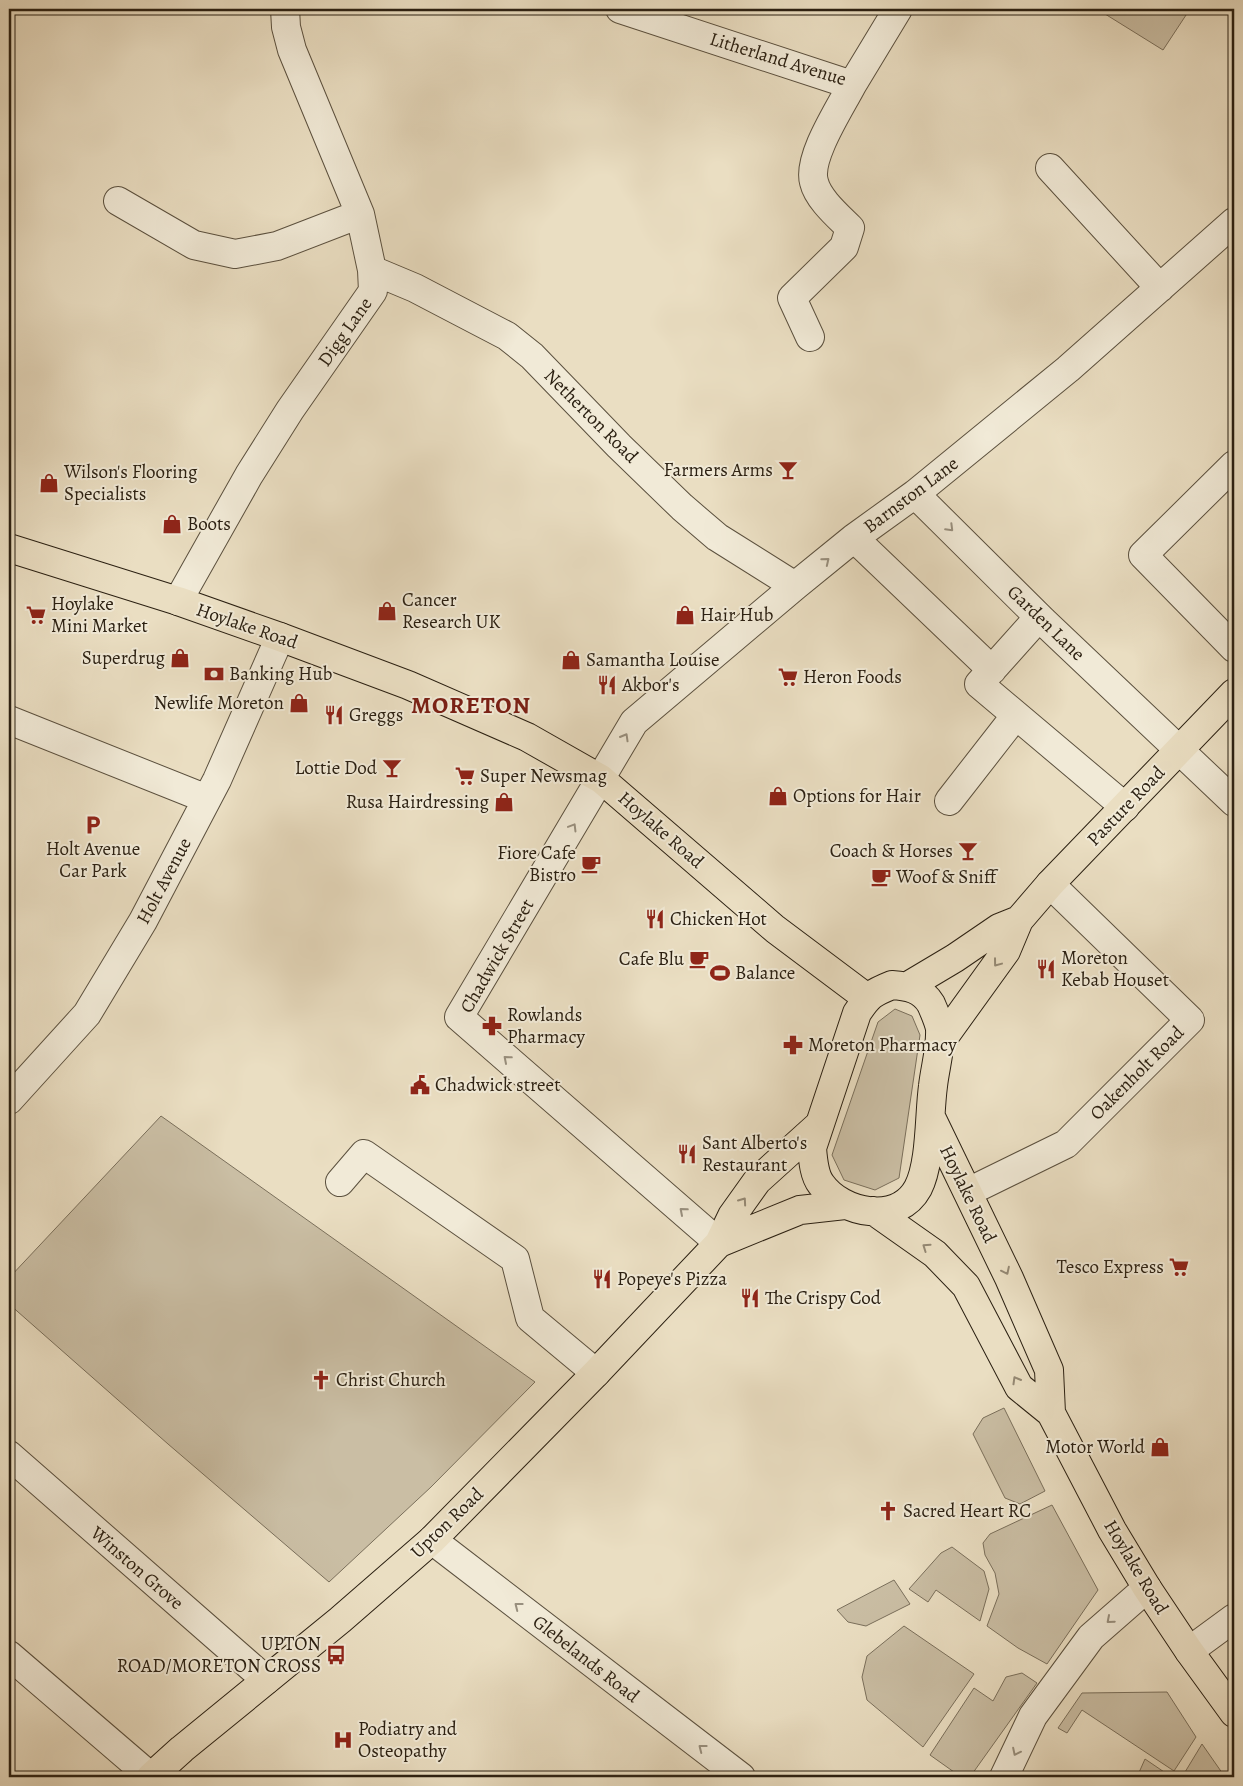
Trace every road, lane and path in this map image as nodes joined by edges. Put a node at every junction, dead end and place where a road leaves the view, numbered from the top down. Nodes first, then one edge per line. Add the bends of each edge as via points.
1 (285, 9) edge
2 (620, 9) edge
3 (898, 9) edge
4 (852, 85) junction
5 (1050, 168) dead end
6 (118, 201) dead end
7 (360, 214) junction
8 (1230, 234) edge
9 (372, 270) junction
10 (1160, 288) junction
11 (810, 337) dead end
12 (1234, 465) edge
13 (915, 494) junction
14 (854, 538) junction
15 (9, 548) edge
16 (795, 586) junction
17 (178, 602) junction
18 (1039, 617) junction
19 (280, 637) junction
20 (1234, 648) edge
21 (992, 670) junction
22 (1234, 693) edge
23 (1016, 715) junction
24 (9, 720) edge
25 (1180, 750) junction
26 (601, 779) junction
27 (207, 799) junction
28 (950, 801) dead end
29 (1234, 802) edge
30 (1125, 807) junction
31 (1050, 884) junction
32 (1019, 920) junction
33 (908, 986) junction
34 (866, 998) junction
35 (939, 1044) junction
36 (9, 1100) edge
37 (931, 1117) junction
38 (820, 1124) junction
39 (340, 1182) dead end
40 (968, 1192) junction
41 (845, 1205) junction
42 (874, 1211) junction
43 (719, 1243) junction
44 (596, 1373) junction
45 (1051, 1413) junction
46 (9, 1455) edge
47 (432, 1540) junction
48 (1147, 1588) junction
49 (1234, 1618) edge
50 (1189, 1651) junction
51 (9, 1655) edge
52 (266, 1680) junction
53 (1234, 1712) edge
54 (151, 1777) edge
55 (741, 1777) edge
56 (1004, 1777) edge

1 - 7 street, Digg Lane via 292,50
2 - 4 street, Litherland Avenue
3 - 4 street, Litherland Avenue
4 - 11 street via 813,165 814,182 821,194 850,228 844,247 792,298
5 - 10 street
6 - 7 street via 194,245 235,254 277,246
7 - 9 street, Digg Lane
8 - 10 street, Barnston Lane
9 - 16 street, Netherton Road via 415,288 507,336 532,356 682,507 717,537
9 - 17 street, Digg Lane via 373,291 248,475
10 - 13 street, Barnston Lane via 1068,369
12 - 20 street via 1143,555
13 - 14 street, Barnston Lane
13 -> 18 street, Garden Lane
16 -> 14 street, Barnston Lane
14 - 21 street
15 - 17 main road, Hoylake Road
26 -> 16 street, Barnston Lane via 634,722
17 - 19 main road, Hoylake Road
18 - 21 street
18 - 25 street, Garden Lane
19 - 26 main road, Hoylake Road via 408,685 527,737
19 - 27 street, Holt Avenue
21 - 23 street via 979,684
22 - 25 main road, Pasture Road
23 - 28 street
23 - 30 street
24 - 27 street
25 - 29 street, Garden Lane
25 - 30 main road, Pasture Road
26 - 34 main road, Hoylake Road via 775,928
43 -> 26 street, Chadwick Street via 459,1017
27 - 36 street, Holt Avenue via 144,921 88,1014
30 - 31 main road, Pasture Road
31 - 32 main road, Pasture Road
31 - 40 street, Oakenholt Road via 1190,1020 1066,1144
32 - 33 main road, Pasture Road via 999,928
32 -> 35 main road, Pasture Road via 1006,951
33 - 34 main road via 892,985
33 - 35 main road via 920,992 931,1004 940,1028
34 - 38 main road via 857,1013
35 - 37 main road
37 - 40 main road, Hoylake Road
37 - 42 main road via 924,1172 918,1188 909,1200 893,1209
38 - 41 main road via 812,1148 814,1166 820,1183
43 -> 38 main road, Upton Road via 732,1216 757,1181
39 - 44 street via 364,1154 515,1259 530,1318
40 -> 45 main road, Hoylake Road via 1049,1370
41 - 42 main road
41 - 43 main road, Upton Road via 800,1210
45 -> 42 main road, Hoylake Road via 1019,1387 966,1286 935,1254
43 - 44 main road, Upton Road
44 - 47 main road, Upton Road
45 - 48 main road, Hoylake Road via 1112,1530
46 - 52 street, Winston Grove
47 - 52 main road, Upton Road
55 -> 47 street, Glebelands Road
48 - 50 main road, Hoylake Road
48 -> 56 street via 1091,1637 1033,1716
49 - 50 street
50 - 53 main road, Hoylake Road
51 - 54 street
52 - 54 main road, Upton Road

